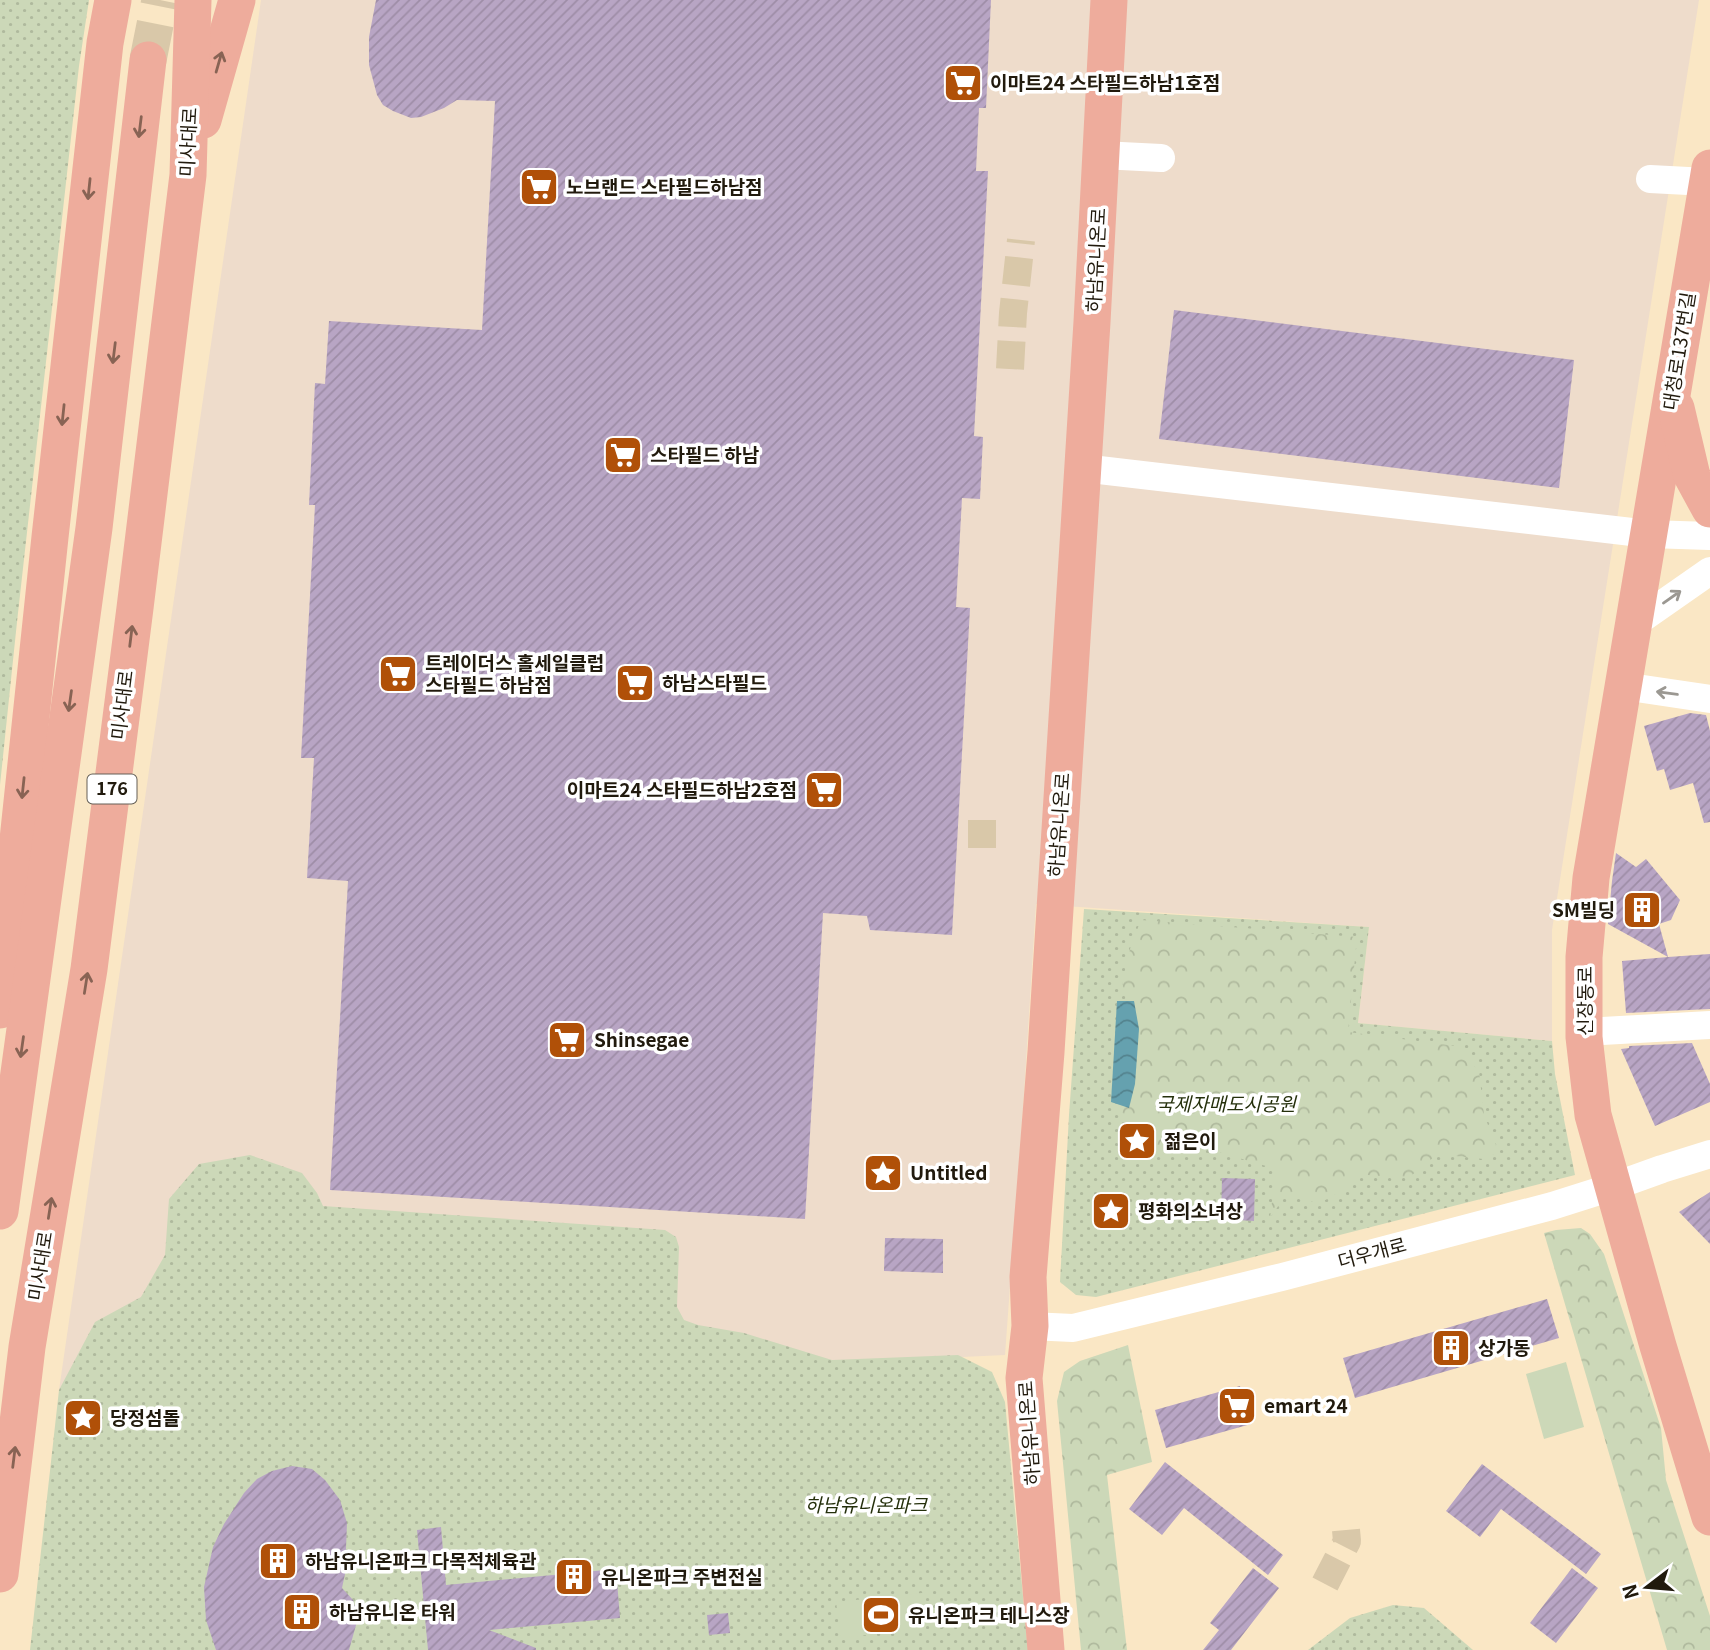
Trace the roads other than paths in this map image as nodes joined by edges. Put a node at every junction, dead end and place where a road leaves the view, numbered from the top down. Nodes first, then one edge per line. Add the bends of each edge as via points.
1 (113, 0) edge
2 (194, 0) edge
3 (237, 0) edge
4 (1109, 0) edge
5 (148, 60) tunnel mouth
6 (1101, 155) junction
7 (1161, 158) dead end
8 (188, 175) junction
9 (1709, 175) edge
10 (1650, 179) dead end
11 (1672, 391) junction
12 (1082, 468) junction
13 (1710, 509) edge
14 (1649, 534) junction
15 (1710, 536) edge
16 (1710, 571) edge
17 (1634, 624) junction
18 (1623, 686) junction
19 (1710, 699) edge
20 (0, 1010) edge
21 (1710, 1026) edge
22 (1584, 1032) junction
23 (1710, 1154) edge
24 (1612, 1187) junction
25 (0, 1211) edge
26 (1030, 1326) junction
27 (1710, 1517) edge
28 (0, 1574) edge
29 (1046, 1650) edge

1 -> 20 main road
2 - 8 main road, 미사대로 / 176
8 -> 3 main road
4 - 6 main road, 하남유니온로
5 -> 25 main road via 92,542
6 - 7 street
6 - 12 main road, 하남유니온로
28 -> 8 main road, 미사대로 / 176 via 27,1347 89,969
9 - 10 street
9 - 11 main road, 대청로137번길
11 - 13 main road via 1692,477
11 - 14 main road, 대청로137번길
12 - 14 street
12 - 26 main road, 하남유니온로 via 1028,1277
14 - 15 street
14 - 17 main road, 신장동로
17 -> 16 street
17 - 18 main road, 신장동로
19 -> 18 street
18 - 22 main road, 신장동로 via 1591,878
21 - 22 street
22 - 24 main road, 신장동로 via 1592,1115
23 - 24 street, 더우개로
24 - 26 street, 더우개로 via 1073,1328
24 - 27 main road, 신장동로
26 - 29 main road, 하남유니온로 via 1024,1378

